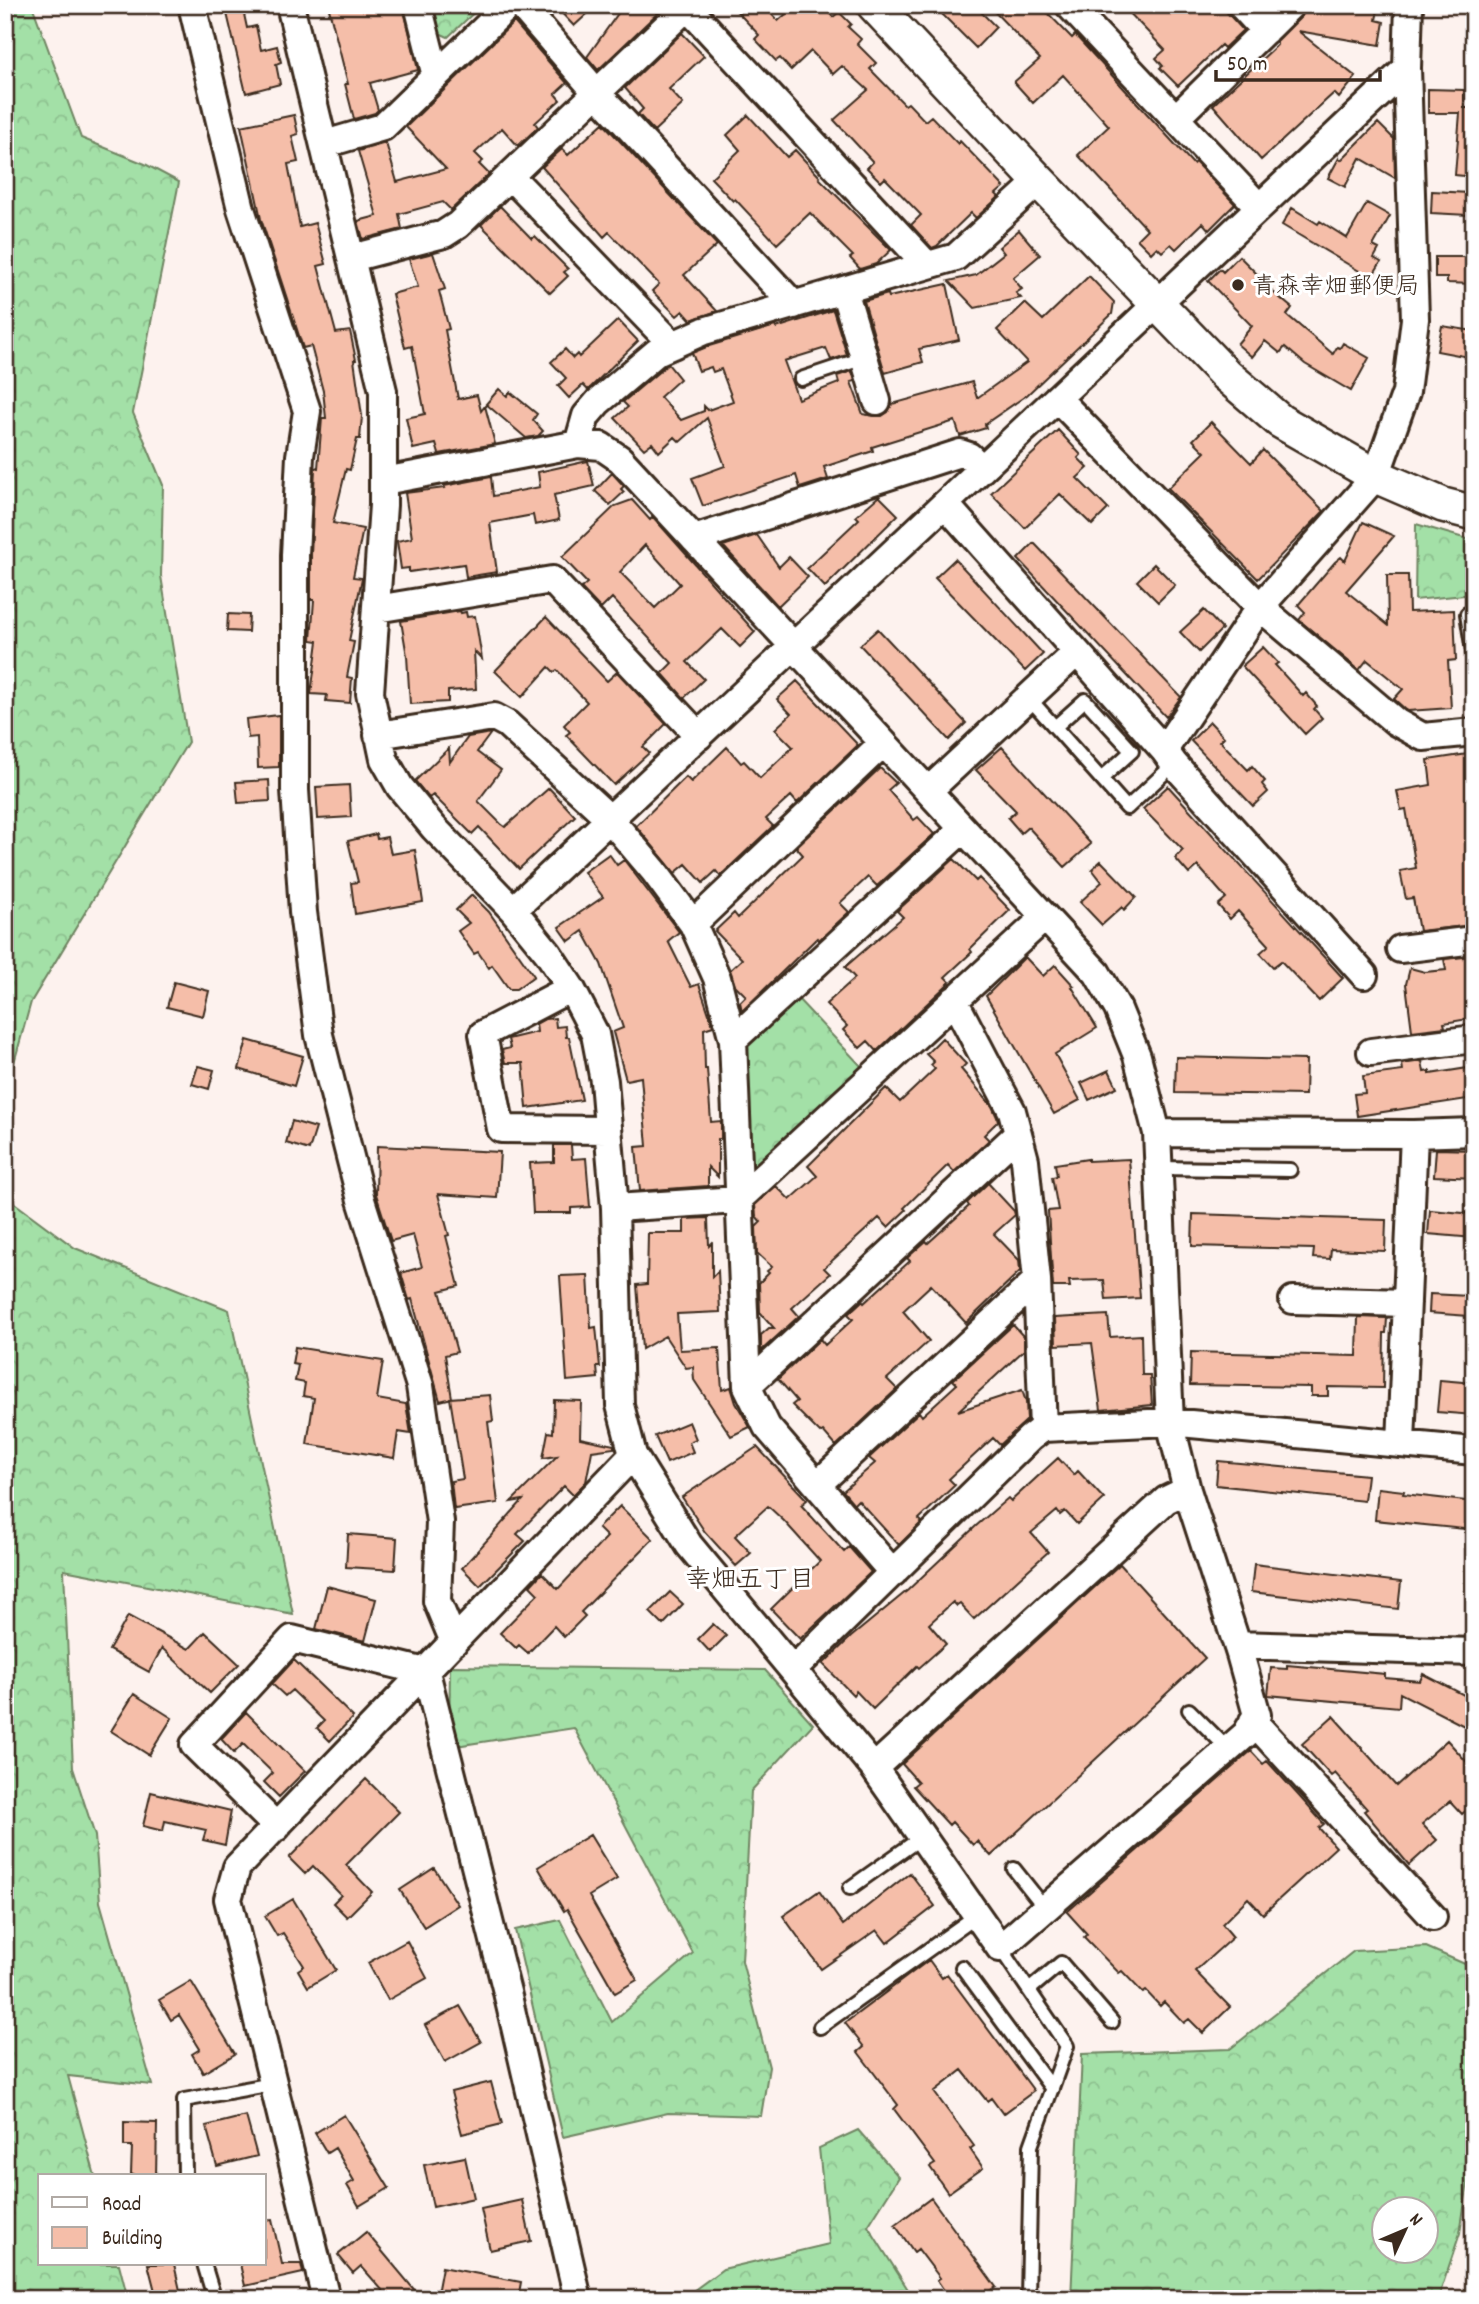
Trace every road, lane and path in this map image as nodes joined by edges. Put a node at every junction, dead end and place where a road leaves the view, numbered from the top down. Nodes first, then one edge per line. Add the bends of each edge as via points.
1 (191, 5) edge
2 (290, 5) edge
3 (418, 5) edge
4 (509, 5) edge
5 (521, 5) edge
6 (874, 5) edge
7 (1069, 5) edge
8 (1241, 5) edge
9 (1291, 5) edge
10 (1409, 5) edge
11 (688, 6) edge
12 (1265, 31) junction
13 (1407, 68) junction
14 (436, 76) junction
15 (597, 93) junction
16 (1176, 118) junction
17 (325, 144) junction
18 (510, 176) junction
19 (1039, 181) junction
20 (1259, 206) junction
21 (352, 258) junction
22 (927, 265) junction
23 (844, 290) junction
24 (1157, 302) junction
25 (794, 305) junction
26 (673, 345) junction
27 (864, 359) junction
28 (801, 379) dead end
29 (1057, 398) junction
30 (877, 401) dead end
31 (578, 444) junction
32 (982, 469) junction
33 (1376, 476) junction
34 (384, 481) junction
35 (945, 504) junction
36 (1474, 513) edge
37 (694, 539) junction
38 (1260, 607) junction
39 (376, 609) junction
40 (1468, 614) dead end
41 (794, 647) junction
42 (1076, 653) junction
43 (1474, 657) edge
44 (1029, 698) junction
45 (1119, 720) junction
46 (1055, 727) junction
47 (1474, 732) edge
48 (378, 735) junction
49 (699, 736) junction
50 (883, 743) junction
51 (1169, 757) junction
52 (1101, 779) junction
53 (928, 791) junction
54 (610, 819) junction
55 (963, 829) junction
56 (513, 910) junction
57 (1045, 916) junction
58 (693, 924) junction
59 (1474, 940) edge
60 (1401, 949) dead end
61 (1364, 975) dead end
62 (571, 988) junction
63 (954, 1000) junction
64 (1474, 1039) edge
65 (733, 1040) junction
66 (1371, 1052) dead end
67 (608, 1130) junction
68 (1474, 1132) edge
69 (1157, 1133) junction
70 (1018, 1134) junction
71 (1414, 1134) junction
72 (1158, 1168) junction
73 (1290, 1170) dead end
74 (738, 1200) junction
75 (615, 1208) junction
76 (1037, 1280) junction
77 (1293, 1300) dead end
78 (1407, 1303) junction
79 (747, 1386) junction
80 (1170, 1422) junction
81 (1043, 1428) junction
82 (1401, 1443) junction
83 (1474, 1451) edge
84 (634, 1455) junction
85 (817, 1485) junction
86 (1186, 1490) junction
87 (893, 1573) junction
88 (454, 1642) junction
89 (1237, 1645) junction
90 (1474, 1652) edge
91 (794, 1669) junction
92 (426, 1672) junction
93 (1189, 1710) dead end
94 (1253, 1721) junction
95 (1228, 1749) junction
96 (874, 1768) junction
97 (277, 1827) junction
98 (922, 1837) junction
99 (1014, 1870) dead end
100 (850, 1888) dead end
101 (1045, 1908) junction
102 (976, 1915) junction
103 (1433, 1917) dead end
104 (1000, 1948) junction
105 (962, 1967) dead end
106 (1029, 1990) junction
107 (1112, 2022) dead end
108 (820, 2027) dead end
109 (273, 2084) junction
110 (1052, 2089) junction
111 (184, 2174) edge
112 (205, 2266) edge
113 (320, 2297) edge
114 (234, 2299) edge
115 (578, 2299) edge
116 (1028, 2299) edge

1 - 88 street via 241,209 307,411 295,555 295,790 303,912 319,1035 361,1200 420,1386 440,1522 436,1601
2 - 17 street
3 - 14 street
4 - 14 street
5 - 15 street
6 - 19 street
7 - 16 street
8 - 12 street
9 - 12 street
10 - 13 street
11 - 15 street
11 - 22 street
12 - 16 street
13 - 20 street
13 - 33 street via 1415,319 1406,392
14 - 17 street via 383,127
15 - 18 street
15 - 25 street
16 - 20 street
17 - 21 street
18 - 21 street via 444,234
18 - 26 street
19 - 22 street via 956,257
19 - 24 street
20 - 24 street
21 - 34 street via 383,391
22 - 23 street
23 - 25 street
23 - 27 street
24 - 29 street
24 - 33 street via 1226,374 1280,421
25 - 26 street via 704,331
26 - 31 street via 657,352 598,402 586,415
27 - 28 lane
27 - 30 street
29 - 32 street
29 - 38 street
31 - 34 street
31 - 37 street via 601,446 620,459
32 - 35 street
32 - 37 street via 960,453
33 - 36 street
33 - 38 street
34 - 39 street
35 - 41 street
35 - 42 street
37 - 41 street
38 - 47 street via 1396,722 1423,737
38 - 51 street
39 - 48 street via 370,693
39 - 49 street via 552,580
40 - 43 lane
41 - 49 street
41 - 50 street
42 - 44 street
42 - 45 street
44 - 46 lane
44 - 53 street
45 - 46 lane via 1084,700
45 - 51 street
45 - 52 lane via 1132,751
46 - 52 lane
48 - 54 street via 494,717
48 - 56 street via 384,759 400,787
49 - 54 street
50 - 53 street
50 - 58 street
51 - 52 lane via 1127,807
51 - 61 street
53 - 55 street
54 - 56 street
54 - 58 street
55 - 57 street
55 - 65 street
56 - 62 street
57 - 63 street
57 - 69 street via 1097,973 1118,1009 1138,1056
58 - 65 street via 717,978
59 - 60 street
62 - 67 street via 595,1034
62 - 67 street via 483,1034 500,1129
63 - 70 street via 1012,1111
63 - 74 street
64 - 66 street
65 - 74 street
67 - 75 street
68 - 71 street
69 - 71 street
69 - 72 street
70 - 76 street via 1025,1160
70 - 79 street
71 - 78 street
72 - 73 lane
72 - 80 street
74 - 75 street
74 - 79 street
75 - 84 street via 620,1405
76 - 81 street
76 - 85 street
77 - 78 street
78 - 82 street
79 - 85 street via 767,1427
80 - 81 street
80 - 82 street
80 - 86 street
81 - 87 street
82 - 83 street
84 - 88 street
84 - 91 street via 689,1545
85 - 87 street
86 - 89 street
86 - 96 street via 1166,1500
87 - 91 street
88 - 92 street
89 - 90 street
89 - 94 street via 1257,1715
91 - 96 street
92 - 97 street
92 - 97 street via 292,1639 194,1745
92 - 115 street
93 - 95 lane
94 - 95 street
94 - 103 street
95 - 101 street
96 - 98 street
97 - 109 street via 237,1867 228,1899
98 - 100 lane
98 - 102 street
99 - 101 lane
101 - 104 street
102 - 104 street
102 - 108 lane
104 - 106 lane
105 - 110 lane
106 - 107 lane via 1060,1963
106 - 110 lane via 1067,2046
109 - 111 lane via 184,2100
109 - 113 street
110 - 116 lane via 1031,2146
112 - 114 lane via 214,2298

